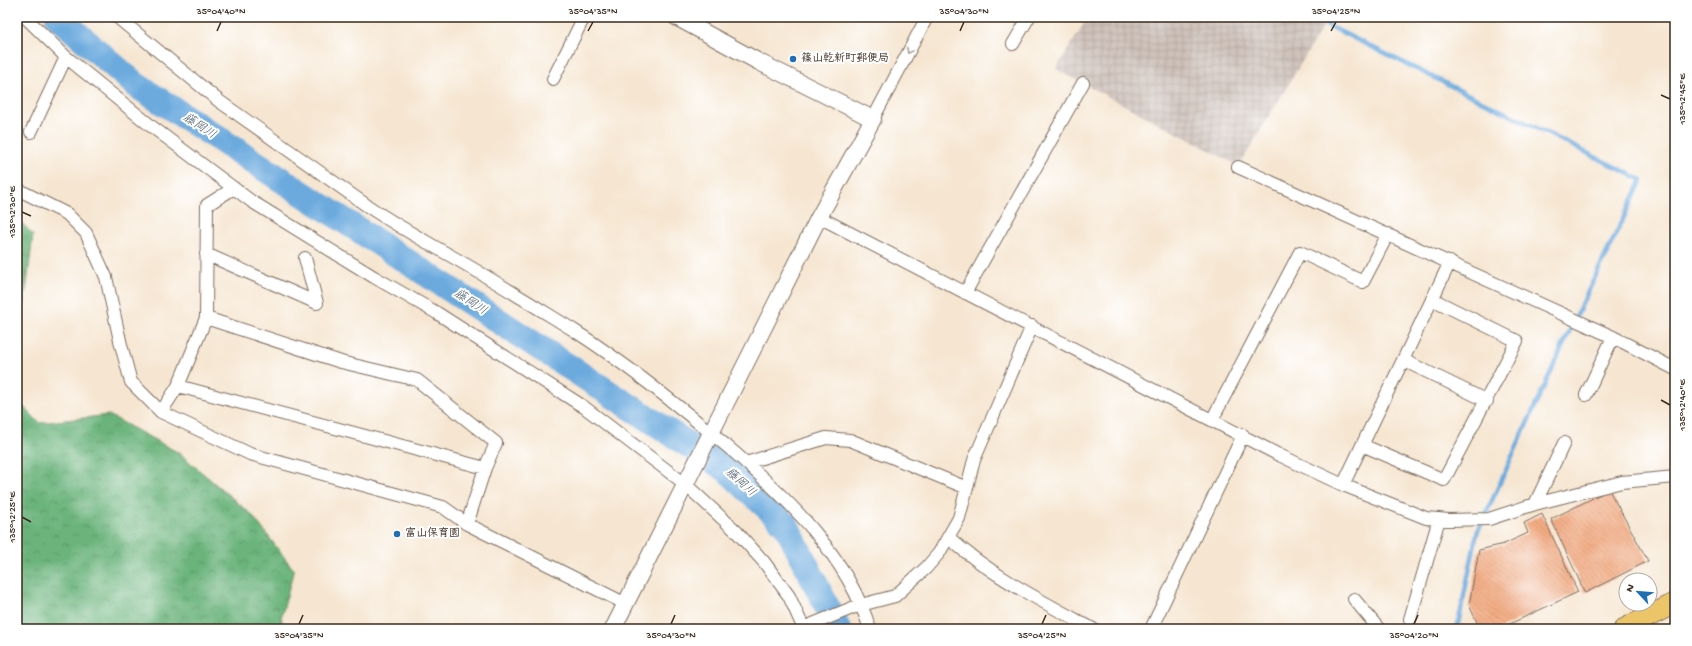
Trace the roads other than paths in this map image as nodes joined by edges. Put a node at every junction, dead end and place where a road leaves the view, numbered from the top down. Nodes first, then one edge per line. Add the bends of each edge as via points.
1 (25, 17) edge
2 (117, 17) edge
3 (584, 17) edge
4 (676, 17) edge
5 (927, 17) edge
6 (1029, 17) edge
7 (1013, 44) dead end
8 (66, 57) junction
9 (553, 79) dead end
10 (1083, 83) dead end
11 (873, 119) junction
12 (31, 132) dead end
13 (1238, 167) dead end
14 (234, 188) junction
15 (17, 189) edge
16 (819, 217) junction
17 (1388, 234) junction
18 (206, 254) junction
19 (305, 258) dead end
20 (1450, 262) junction
21 (965, 293) junction
22 (1432, 299) junction
23 (206, 318) junction
24 (1032, 326) junction
25 (1613, 337) junction
26 (1403, 360) junction
27 (1675, 369) edge
28 (178, 386) junction
29 (1586, 395) dead end
30 (1487, 401) junction
31 (161, 412) junction
32 (1212, 420) junction
33 (709, 435) junction
34 (1243, 436) junction
35 (1564, 443) dead end
36 (1362, 445) junction
37 (746, 463) junction
38 (485, 468) junction
39 (1675, 477) edge
40 (687, 479) junction
41 (1343, 485) junction
42 (967, 488) junction
43 (1536, 504) junction
44 (1439, 519) junction
45 (467, 524) junction
46 (948, 537) junction
47 (1354, 599) dead end
48 (1675, 603) edge
49 (626, 604) junction
50 (859, 605) junction
51 (1410, 619) dead end
52 (806, 627) edge
53 (613, 629) edge
54 (870, 629) edge
55 (1093, 629) edge
56 (1151, 629) edge
57 (1379, 629) edge
58 (1624, 629) edge

1 - 8 street
2 - 33 street via 218,100 381,216 459,261 625,365
3 - 9 street
4 - 11 street
5 -> 11 street
6 - 7 street
8 - 12 street
8 - 14 street via 151,126
10 - 21 street
11 - 16 street
13 - 17 street
14 - 18 street via 207,205
14 - 40 street via 374,277 437,313 577,403
15 - 31 street via 67,214 86,233 106,277 131,382
16 - 21 street
16 - 33 street
17 - 20 street
17 - 32 street via 1363,282 1300,252
18 - 19 street via 317,303
18 - 23 street
20 - 22 street
20 - 25 street
21 - 24 street
22 - 26 street
22 - 30 street via 1517,341
23 - 28 street
23 - 38 street via 341,362 417,380 496,443
24 - 32 street
24 - 42 street via 974,460
25 - 27 street
25 - 29 street
26 - 30 street
26 - 36 street
28 - 31 street
28 - 38 street
30 - 36 street via 1444,480
31 - 45 street via 250,454 443,507
32 - 34 street
33 - 37 street
33 - 40 street
34 - 41 street
34 - 56 street
35 - 43 street
36 - 41 street
37 - 42 street via 826,438 850,440
37 - 50 street via 778,490 823,540
38 - 45 street
39 - 43 street via 1622,482
40 - 49 street
40 - 52 street via 764,562 789,596
41 - 44 street via 1426,518
42 - 46 street via 959,518
43 - 44 street via 1489,519
44 - 51 street
45 - 49 street
46 - 50 street via 926,568 895,596
46 - 55 street via 964,552 1042,601
47 - 57 street
48 - 58 main road
49 - 53 street
50 - 52 street
50 - 54 street

